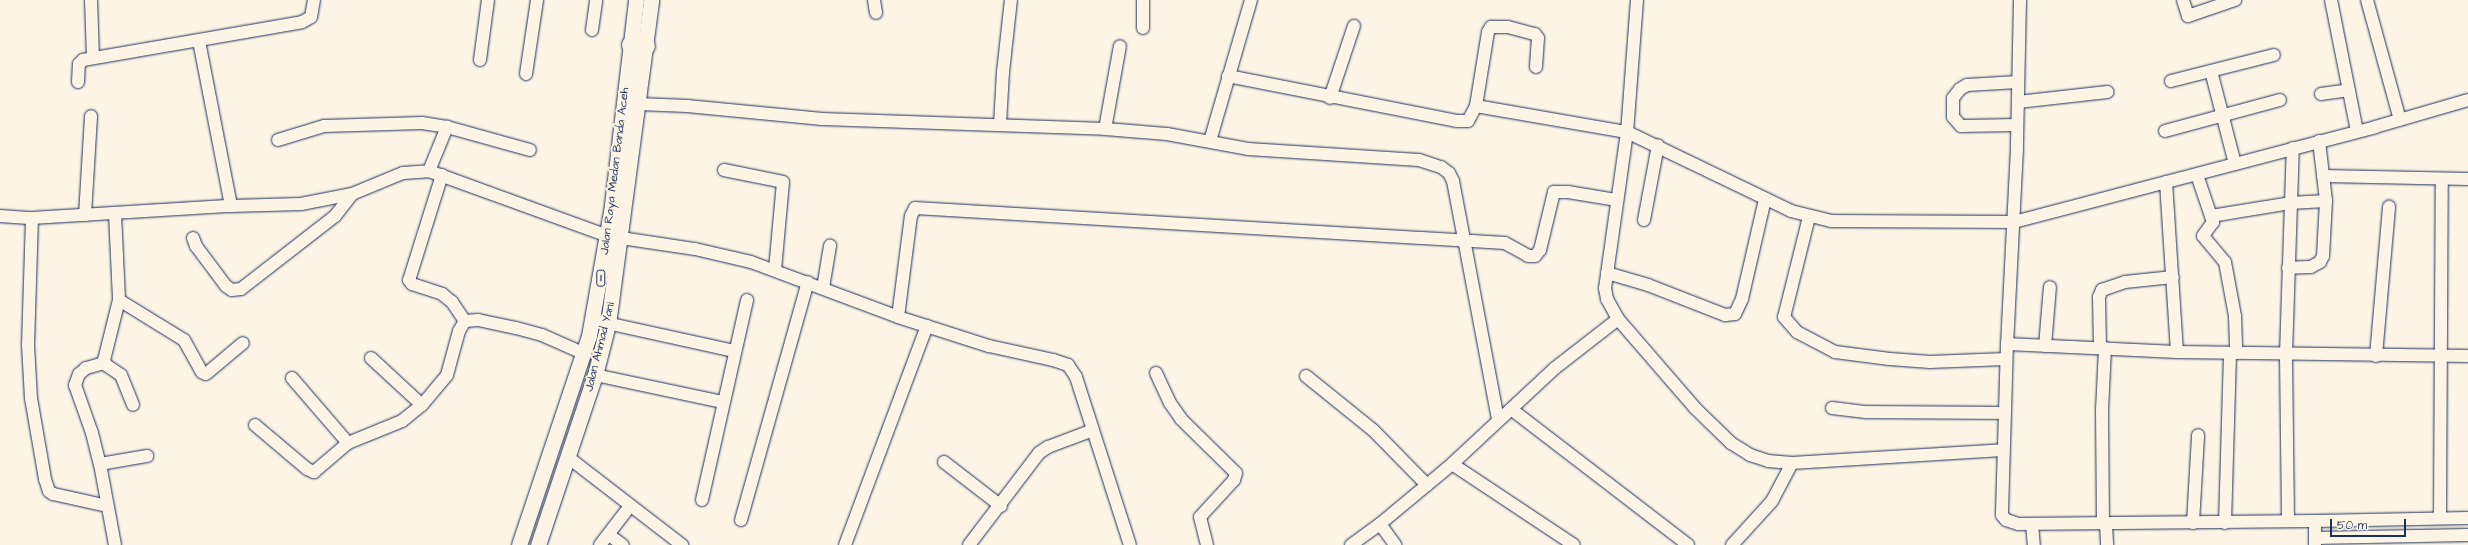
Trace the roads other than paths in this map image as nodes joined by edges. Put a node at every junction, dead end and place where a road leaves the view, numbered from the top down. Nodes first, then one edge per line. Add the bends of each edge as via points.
1 (91, 0) edge
2 (314, 0) edge
3 (488, 0) edge
4 (537, 0) edge
5 (596, 0) edge
6 (636, 0) edge
7 (651, 0) edge
8 (874, 0) edge
9 (1011, 0) edge
10 (1143, 0) edge
11 (1251, 0) edge
12 (1637, 0) edge
13 (2020, 0) edge
14 (2235, 0) edge
15 (2331, 0) edge
16 (2367, 0) edge
17 (2184, 3) edge
18 (876, 13) dead end
19 (1354, 26) dead end
20 (1143, 28) dead end
21 (592, 30) dead end
22 (199, 41) junction
23 (638, 45) junction
24 (1120, 46) dead end
25 (2274, 55) dead end
26 (93, 57) junction
27 (480, 60) dead end
28 (1536, 67) dead end
29 (2211, 71) junction
30 (526, 74) dead end
31 (1228, 76) junction
32 (2171, 81) dead end
33 (78, 82) dead end
34 (2018, 82) junction
35 (2348, 90) junction
36 (2107, 92) dead end
37 (2321, 94) dead end
38 (1330, 98) junction
39 (2280, 100) dead end
40 (2468, 100) edge
41 (2018, 102) junction
42 (639, 104) junction
43 (1476, 106) junction
44 (2222, 115) junction
45 (91, 116) dead end
46 (2400, 120) junction
47 (1000, 125) junction
48 (2017, 125) junction
49 (447, 127) junction
50 (1105, 130) junction
51 (2165, 131) dead end
52 (2357, 131) junction
53 (1627, 132) junction
54 (278, 140) dead end
55 (1210, 141) junction
56 (2319, 141) junction
57 (1658, 145) junction
58 (2293, 148) junction
59 (530, 150) dead end
60 (2235, 164) junction
61 (724, 170) dead end
62 (429, 171) junction
63 (442, 175) junction
64 (2197, 175) junction
65 (2323, 176) junction
66 (2442, 179) junction
67 (2468, 179) edge
68 (2166, 182) junction
69 (352, 194) junction
70 (1765, 199) junction
71 (1617, 200) junction
72 (2326, 201) junction
73 (2290, 203) junction
74 (231, 206) junction
75 (2388, 207) dead end
76 (115, 214) junction
77 (0, 216) edge
78 (85, 216) junction
79 (2211, 216) junction
80 (1809, 217) junction
81 (32, 218) junction
82 (1644, 220) dead end
83 (2014, 222) junction
84 (614, 237) junction
85 (193, 238) dead end
86 (1464, 241) junction
87 (830, 246) dead end
88 (2288, 268) junction
89 (775, 270) junction
90 (1607, 273) junction
91 (2173, 276) junction
92 (808, 282) junction
93 (2050, 287) dead end
94 (823, 288) junction
95 (119, 300) junction
96 (748, 300) dead end
97 (898, 317) junction
98 (1618, 319) junction
99 (593, 320) junction
100 (465, 321) junction
101 (608, 324) junction
102 (927, 326) junction
103 (243, 343) dead end
104 (2007, 344) junction
105 (2046, 346) junction
106 (2102, 348) junction
107 (734, 351) junction
108 (2177, 352) junction
109 (2233, 353) junction
110 (585, 354) junction
111 (2286, 354) junction
112 (2376, 356) junction
113 (2440, 356) junction
114 (2468, 356) edge
115 (371, 358) dead end
116 (2006, 359) junction
117 (104, 363) junction
118 (1156, 374) dead end
119 (595, 375) junction
120 (1306, 376) dead end
121 (292, 378) dead end
122 (723, 402) junction
123 (133, 405) dead end
124 (422, 405) junction
125 (1832, 408) dead end
126 (1511, 409) junction
127 (2005, 413) junction
128 (1498, 419) junction
129 (255, 425) dead end
130 (1093, 430) junction
131 (2198, 435) dead end
132 (348, 443) junction
133 (2003, 450) junction
134 (147, 456) dead end
135 (568, 458) junction
136 (944, 462) dead end
137 (1792, 463) junction
138 (100, 464) junction
139 (1452, 464) junction
140 (1427, 484) junction
141 (702, 500) dead end
142 (107, 506) junction
143 (630, 506) junction
144 (1001, 506) junction
145 (2468, 518) edge
146 (741, 520) dead end
147 (2288, 520) junction
148 (2315, 521) junction
149 (2225, 523) junction
150 (1380, 524) junction
151 (2032, 524) junction
152 (2105, 524) junction
153 (2193, 524) junction
154 (2437, 529) edge
155 (609, 534) junction
156 (2468, 535) edge
157 (2315, 541) edge
158 (2399, 541) edge
159 (115, 545) edge
160 (519, 545) edge
161 (538, 545) edge
162 (600, 545) edge
163 (623, 545) edge
164 (682, 545) edge
165 (845, 545) edge
166 (969, 545) edge
167 (1130, 545) edge
168 (1207, 545) edge
169 (1351, 545) edge
170 (1395, 545) edge
171 (1574, 545) edge
172 (1688, 545) edge
173 (1732, 545) edge
174 (2034, 545) edge
175 (2107, 545) edge

1 - 26 street
2 - 22 street via 310,17 302,22
3 - 27 street
4 - 30 street
5 - 21 street
6 - 23 main road, Jalan Raya Medan Banda Aceh / 1
7 - 23 main road, Jalan Ahmad Yani / 1
8 - 18 street
9 - 47 street via 1002,72
10 - 20 street
11 - 31 street
12 - 53 street
13 - 34 street
14 - 17 street via 2188,16
15 - 35 street
16 - 46 street
19 - 38 street
22 - 26 street
22 - 74 street
23 - 42 main road, Jalan Ahmad Yani / 1
23 - 84 main road, Jalan Raya Medan Banda Aceh / 1
24 - 50 street
25 - 29 street
26 - 33 street via 81,61
28 - 43 street via 1538,38 1535,34 1508,27 1491,26
29 - 32 street
29 - 44 street
31 - 38 street
31 - 55 street
34 - 41 street
34 - 48 street via 1967,86 1960,89 1953,98 1953,117 1961,126
35 - 37 street
35 - 52 street
36 - 41 street
38 - 43 street via 1464,122 1470,119
39 - 44 street
40 - 46 street
41 - 48 street
42 - 47 street via 687,106 815,119
42 - 84 main road, Jalan Ahmad Yani / 1
43 - 53 street
44 - 51 street
44 - 60 street
45 - 78 street
46 - 52 street
47 - 50 street
48 - 83 street
49 - 54 street via 422,123 324,126
49 - 59 street
49 - 62 street
50 - 55 street via 1167,134
52 - 56 street
53 - 57 street
53 - 71 street
55 - 86 street via 1248,149 1419,160 1441,167 1449,173 1453,181
56 - 58 street
56 - 65 street
57 - 70 street
57 - 82 street
58 - 60 street
58 - 73 street
60 - 64 street
61 - 89 street via 783,182
62 - 63 street
62 - 69 street via 403,173
63 - 84 street
63 - 100 street via 409,280 412,284 442,294 452,302
64 - 68 street
64 - 79 street
65 - 66 street
65 - 72 street
66 - 67 street
66 - 113 street
68 - 83 street
68 - 91 street
69 - 74 street via 300,204
69 - 85 street via 335,216 241,289 232,290 226,286 196,246
70 - 80 street
70 - 90 street via 1742,299 1735,314 1725,314 1648,285
71 - 86 street via 1554,192 1540,250 1535,256 1528,256 1505,243
71 - 90 street
72 - 73 street
72 - 88 street via 2323,256 2320,262 2311,267
73 - 79 street
73 - 88 street
74 - 76 street
75 - 112 street
76 - 78 street
76 - 95 street
77 - 81 street
78 - 81 street
79 - 109 street via 2212,224 2203,236 2225,262 2234,316
80 - 83 street via 1831,221
80 - 116 street via 1784,317 1797,332 1835,352 1930,362
81 - 142 street via 28,352 44,479 53,494
83 - 104 street
84 - 89 street via 725,256
84 - 99 main road, Jalan Raya Medan Banda Aceh / 1
84 - 101 main road, Jalan Ahmad Yani / 1
86 - 97 street via 915,208 911,216
86 - 128 street
87 - 94 street
88 - 111 street
89 - 92 street
90 - 98 street via 1605,294
91 - 106 street via 2125,282 2102,290 2099,297
91 - 108 street
92 - 94 street
92 - 146 street
93 - 105 street
94 - 97 street
95 - 103 street via 184,340 202,372 206,374
95 - 117 street
96 - 107 street
97 - 102 street
98 - 126 street via 1555,368
98 - 137 street via 1696,410 1731,443 1750,455 1768,461
99 - 101 street
99 - 110 main road, Jalan Raya Medan Banda Aceh / 1
100 - 110 street via 478,320 542,335
100 - 124 street via 459,331 447,375
101 - 107 street
101 - 119 main road, Jalan Ahmad Yani / 1
102 - 130 street via 989,346 1068,365 1076,377
102 - 165 street
104 - 105 street
104 - 116 street
105 - 106 street
106 - 108 street
106 - 152 street
107 - 122 street
108 - 109 street
109 - 111 street
109 - 149 street
110 - 160 main road, Jalan Raya Medan Banda Aceh / 1
111 - 112 street
111 - 147 street
112 - 113 street
113 - 114 street
113 - 154 street
115 - 124 street
116 - 127 street
117 - 123 street via 121,374
117 - 138 street via 86,368 79,374 75,385
118 - 168 street via 1181,419 1236,473 1234,480 1200,517
119 - 122 street
119 - 135 main road, Jalan Ahmad Yani / 1
120 - 140 street via 1373,430
121 - 132 street
122 - 141 street
124 - 132 street via 402,421
125 - 127 street via 1866,412
126 - 128 street
126 - 172 street
127 - 133 street
128 - 139 street
129 - 132 street via 311,471 317,471
130 - 144 street via 1048,447 1040,453
130 - 167 street
131 - 153 street
133 - 137 street
133 - 151 street via 2002,515 2011,522
134 - 138 street
135 - 143 street
135 - 161 main road, Jalan Ahmad Yani / 1
136 - 144 street
137 - 173 street via 1772,501
138 - 142 street
139 - 140 street
139 - 171 street
140 - 150 street
142 - 159 street
143 - 155 street
143 - 164 street
144 - 166 street
145 - 154 street
147 - 148 street
147 - 149 street
148 - 154 street
148 - 157 street
149 - 153 street
150 - 169 street
150 - 170 street
151 - 152 street
151 - 174 street
152 - 153 street
152 - 175 street
154 - 156 street
154 - 158 street
155 - 162 street
155 - 163 street
157 - 158 street

